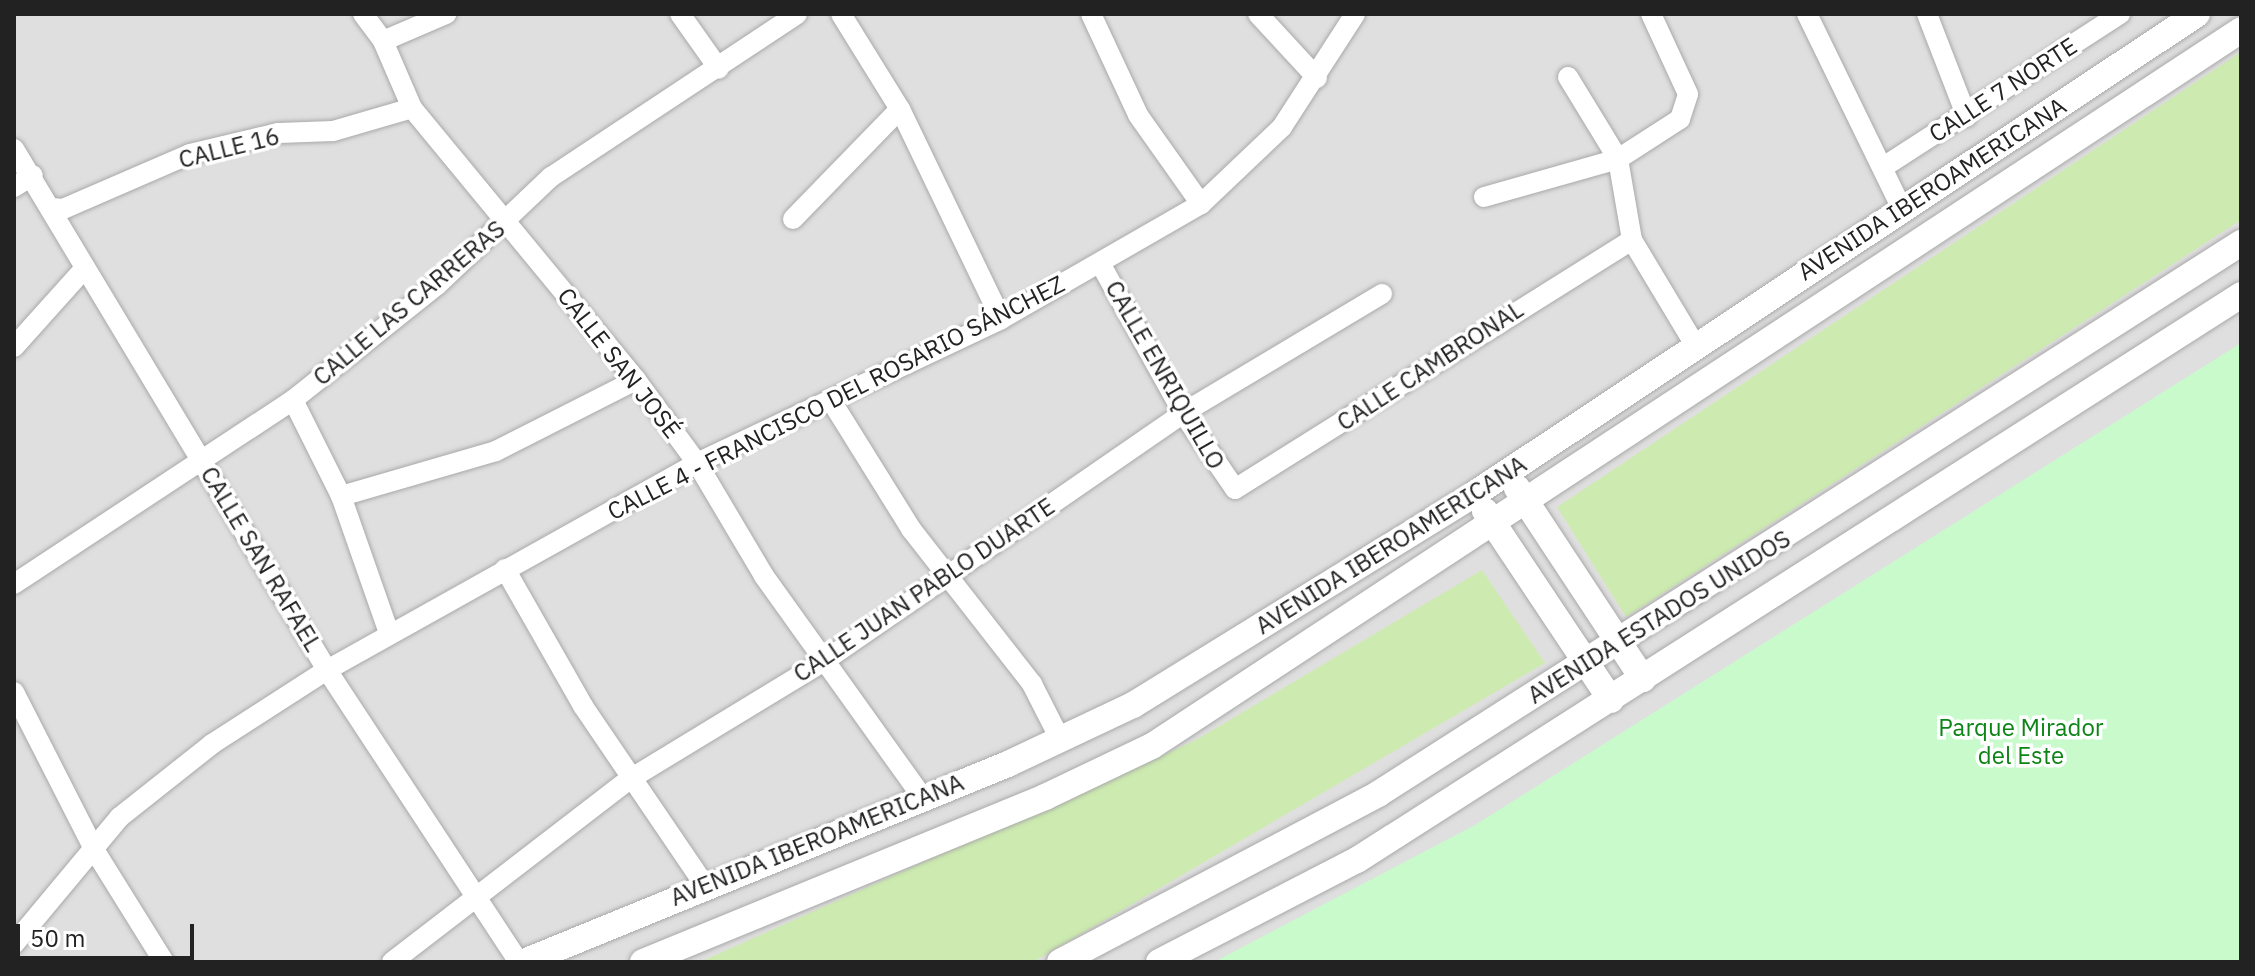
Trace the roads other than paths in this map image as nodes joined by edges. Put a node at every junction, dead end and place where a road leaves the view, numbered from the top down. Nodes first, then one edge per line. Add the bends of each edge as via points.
1 (363, 14) edge
2 (446, 14) edge
3 (680, 14) edge
4 (797, 14) edge
5 (841, 14) edge
6 (1091, 14) edge
7 (1258, 14) edge
8 (1355, 14) edge
9 (1651, 14) edge
10 (1807, 14) edge
11 (1927, 14) edge
12 (2120, 14) edge
13 (2197, 14) edge
14 (2241, 30) edge
15 (383, 41) junction
16 (719, 69) junction
17 (1568, 77) dead end
18 (1317, 78) junction
19 (412, 108) junction
20 (900, 109) junction
21 (1967, 117) junction
22 (14, 149) edge
23 (1618, 159) junction
24 (1885, 166) junction
25 (33, 175) junction
26 (14, 187) edge
27 (1484, 197) dead end
28 (1201, 204) junction
29 (52, 208) junction
30 (1902, 209) junction
31 (793, 219) dead end
32 (507, 222) junction
33 (1632, 240) junction
34 (2241, 243) edge
35 (1100, 263) junction
36 (84, 269) junction
37 (1382, 294) dead end
38 (2241, 295) edge
39 (1001, 319) junction
40 (1695, 345) junction
41 (14, 347) edge
42 (636, 380) junction
43 (293, 400) junction
44 (832, 402) junction
45 (1183, 413) junction
46 (200, 456) junction
47 (697, 463) junction
48 (1507, 473) junction
49 (1229, 486) joint
50 (1473, 495) junction
51 (341, 496) junction
52 (1526, 502) junction
53 (1494, 524) junction
54 (505, 569) junction
55 (948, 577) junction
56 (14, 584) edge
57 (389, 633) junction
58 (1619, 644) junction
59 (824, 661) junction
60 (1587, 664) junction
61 (327, 670) junction
62 (1643, 679) junction
63 (14, 692) edge
64 (1611, 700) junction
65 (1061, 741) junction
66 (630, 779) junction
67 (923, 798) junction
68 (95, 851) junction
69 (704, 884) junction
70 (477, 900) junction
71 (14, 944) edge
72 (164, 962) edge
73 (392, 962) edge
74 (522, 962) edge
75 (643, 962) edge
76 (1060, 962) edge
77 (1159, 962) edge

1 - 15 street, CALLE SAN JOSÉ
2 - 15 street
3 - 16 street
4 - 16 street, CALLE LAS CARRERAS
5 - 20 street
6 - 28 street via 1138,115
7 - 18 street
8 - 18 street, CALLE 4 - FRANCISCO DEL ROSARIO SÁNCHEZ
9 - 23 street via 1688,94 1680,119
10 - 24 street
11 - 21 street
12 - 21 street, CALLE 7 NORTE
13 - 30 street, AVENIDA IBEROAMERICANA
14 - 52 street, AVENIDA IBEROAMERICANA
15 - 19 street, CALLE SAN JOSÉ
16 - 32 street, CALLE LAS CARRERAS via 551,177
17 - 23 street
18 - 28 street, CALLE 4 - FRANCISCO DEL ROSARIO SÁNCHEZ via 1282,127
19 - 29 street, CALLE 16 via 333,131 279,133 190,154 63,209
19 - 32 street, CALLE SAN JOSÉ
20 - 31 street
20 - 39 street
21 - 24 street, CALLE 7 NORTE
22 - 25 street, CALLE SAN RAFAEL
23 - 27 street
23 - 33 street
24 - 30 street
25 - 26 street
25 - 29 street, CALLE SAN RAFAEL
28 - 35 street, CALLE 4 - FRANCISCO DEL ROSARIO SÁNCHEZ
29 - 36 street, CALLE SAN RAFAEL
30 - 40 street, AVENIDA IBEROAMERICANA
32 - 42 street, CALLE SAN JOSÉ
32 - 43 street, CALLE LAS CARRERAS via 426,295
33 - 40 street
33 - 49 street, CALLE CAMBRONAL via 1241,488
34 - 58 street, AVENIDA ESTADOS UNIDOS
35 - 39 street, CALLE 4 - FRANCISCO DEL ROSARIO SÁNCHEZ
35 - 45 street, CALLE ENRIQUILLO
36 - 41 street
36 - 46 street, CALLE SAN RAFAEL
37 - 45 street, CALLE JUAN PABLO DUARTE
38 - 62 street, AVENIDA ESTADOS UNIDOS
39 - 44 street, CALLE 4 - FRANCISCO DEL ROSARIO SÁNCHEZ
40 - 48 street, AVENIDA IBEROAMERICANA
42 - 47 street, CALLE SAN JOSÉ
42 - 51 street via 496,451
43 - 46 street, CALLE LAS CARRERAS
43 - 51 street
44 - 47 street, CALLE 4 - FRANCISCO DEL ROSARIO SÁNCHEZ
44 - 55 street via 911,529
45 - 49 street, CALLE ENRIQUILLO
45 - 55 street, CALLE JUAN PABLO DUARTE
46 - 56 street, CALLE LAS CARRERAS
46 - 61 street, CALLE SAN RAFAEL
47 - 54 street, CALLE 4 - FRANCISCO DEL ROSARIO SÁNCHEZ
47 - 59 street, CALLE SAN JOSÉ via 764,576
48 - 50 street, AVENIDA IBEROAMERICANA
48 - 52 street
50 - 53 street
50 - 65 street, AVENIDA IBEROAMERICANA via 1188,673
51 - 57 street
52 - 53 street, AVENIDA IBEROAMERICANA
52 - 58 street
53 - 60 street
53 - 75 street, AVENIDA IBEROAMERICANA via 1152,746 1045,797
54 - 57 street, CALLE 4 - FRANCISCO DEL ROSARIO SÁNCHEZ
54 - 66 street
55 - 59 street, CALLE JUAN PABLO DUARTE
55 - 65 street via 1032,684
57 - 61 street, CALLE 4 - FRANCISCO DEL ROSARIO SÁNCHEZ
58 - 60 street, AVENIDA ESTADOS UNIDOS
58 - 62 street
59 - 66 street, CALLE JUAN PABLO DUARTE
59 - 67 street, CALLE SAN JOSÉ
60 - 64 street
60 - 76 street, AVENIDA ESTADOS UNIDOS via 1378,794
61 - 68 street, CALLE 4 - FRANCISCO DEL ROSARIO SÁNCHEZ via 212,744 120,817
61 - 70 street, CALLE SAN RAFAEL
62 - 64 street, AVENIDA ESTADOS UNIDOS
63 - 68 street
64 - 77 street, AVENIDA ESTADOS UNIDOS via 1357,860
65 - 67 street, AVENIDA IBEROAMERICANA
66 - 69 street
66 - 70 street, CALLE JUAN PABLO DUARTE
67 - 69 street, AVENIDA IBEROAMERICANA
68 - 71 street, CALLE 4 - FRANCISCO DEL ROSARIO SÁNCHEZ
68 - 72 street
69 - 74 street, AVENIDA IBEROAMERICANA
70 - 73 street, CALLE JUAN PABLO DUARTE
70 - 74 street, CALLE SAN RAFAEL

